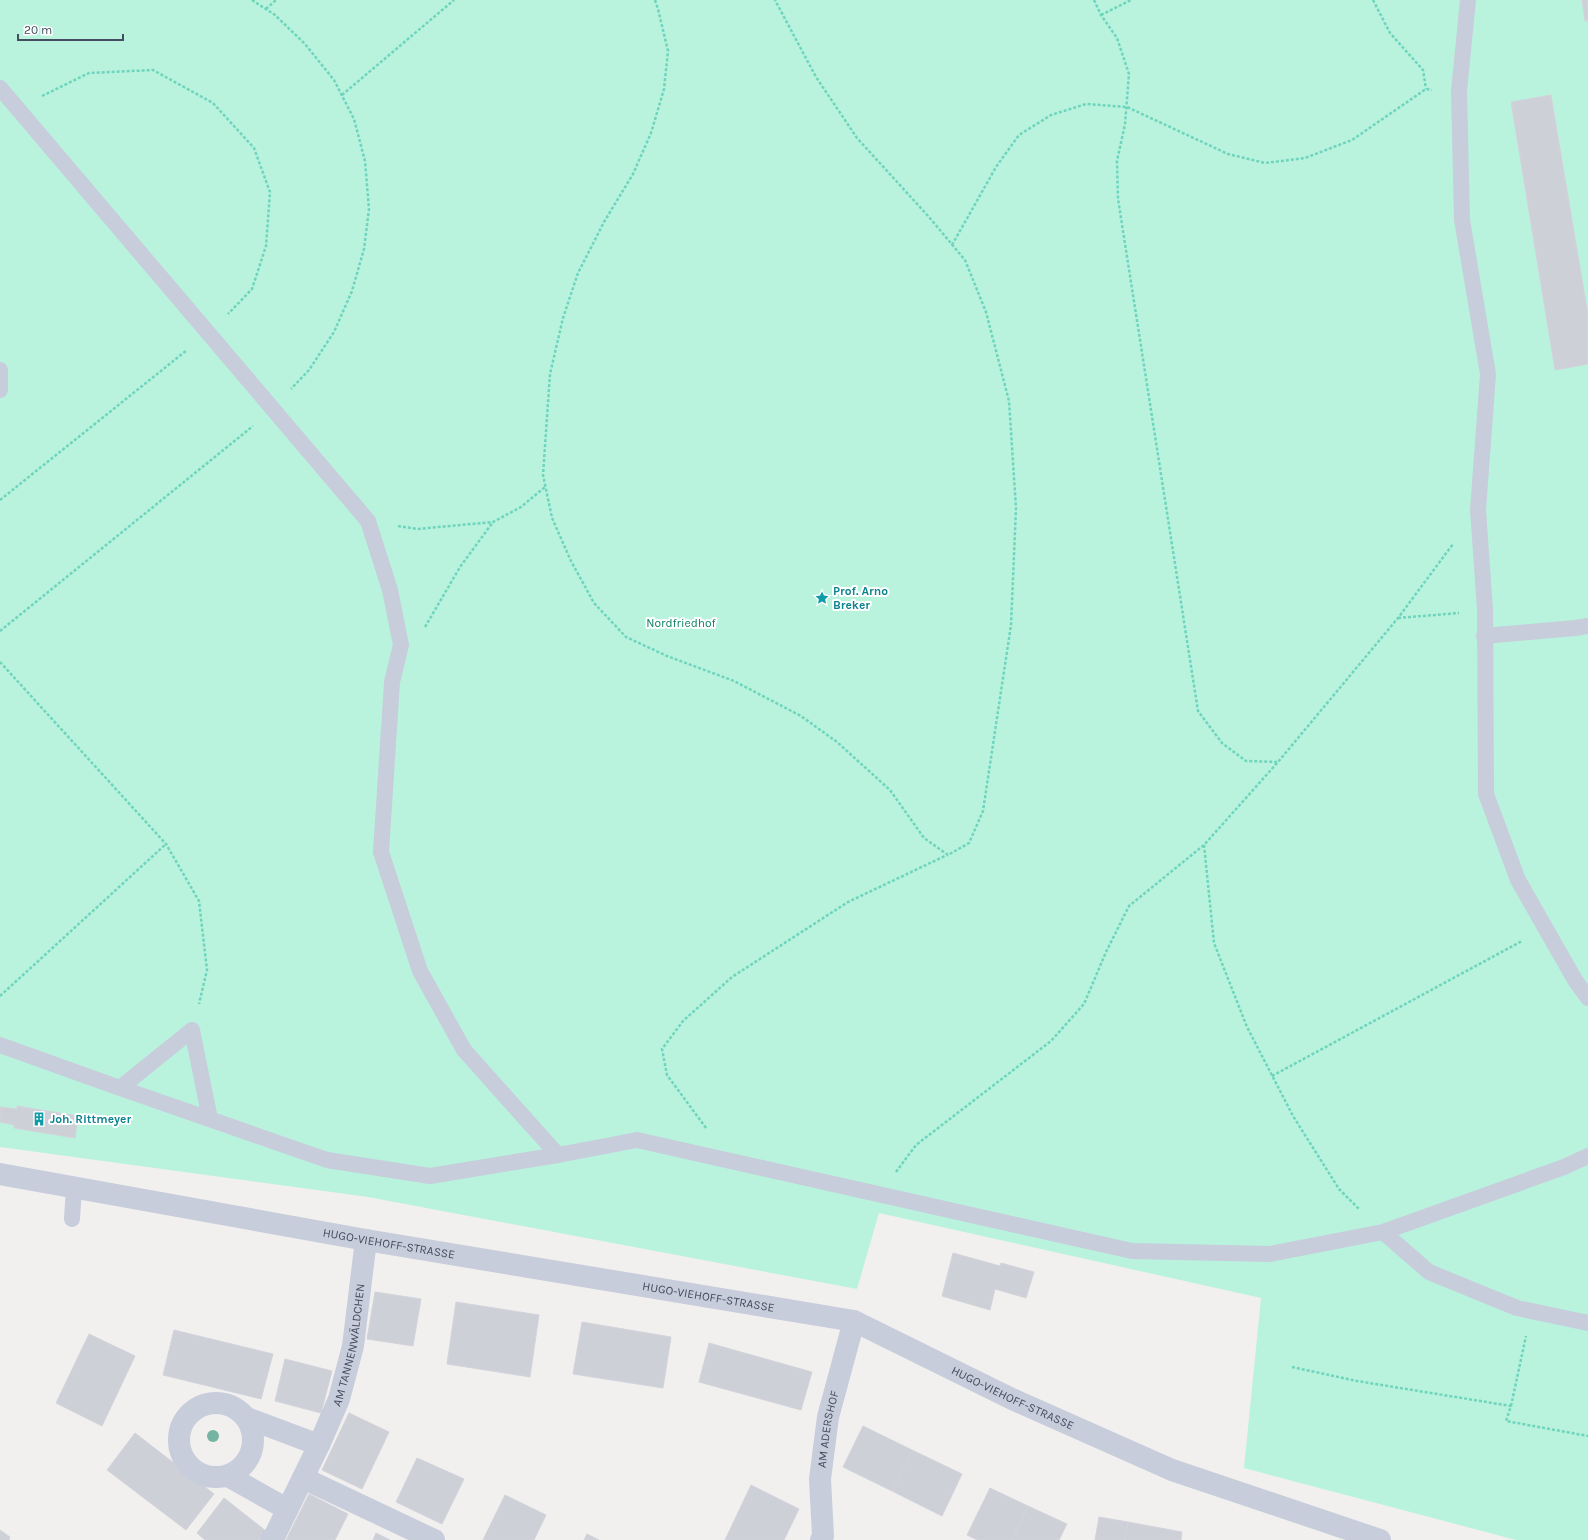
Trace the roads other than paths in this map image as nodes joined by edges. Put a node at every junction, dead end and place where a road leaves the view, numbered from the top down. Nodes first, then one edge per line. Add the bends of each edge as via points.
1 (1468, 0) edge
2 (0, 88) edge
3 (0, 370) edge
4 (0, 390) edge
5 (1588, 626) edge
6 (1484, 636) junction
7 (1588, 998) edge
8 (0, 1045) edge
9 (120, 1088) junction
10 (210, 1119) junction
11 (558, 1155) junction
12 (1588, 1156) edge
13 (0, 1174) edge
14 (74, 1187) junction
15 (72, 1219) dead end
16 (1383, 1232) junction
17 (366, 1240) junction
18 (854, 1321) junction
19 (1588, 1323) edge
20 (247, 1418) junction
21 (319, 1445) junction
22 (228, 1476) junction
23 (303, 1478) junction
24 (287, 1509) junction
25 (1373, 1539) edge
26 (271, 1540) edge
27 (434, 1540) edge
28 (821, 1540) edge

1 - 6 lane via 1459,91 1462,220 1488,374 1478,510
2 - 11 lane via 368,521 390,590 401,645 392,682 382,852 420,971 464,1050
3 - 4 lane
5 - 6 lane
6 - 7 lane via 1486,794 1518,880
8 - 9 lane
9 - 10 lane
9 - 10 lane via 192,1030
10 - 11 lane via 328,1160 430,1176
11 - 16 lane via 636,1140 1132,1252 1270,1254
12 - 16 lane
13 - 14 street, HUGO-VIEHOFF-STRASSE
14 - 15 lane
14 - 17 street, HUGO-VIEHOFF-STRASSE
16 - 19 lane via 1429,1272 1517,1308
17 - 18 street, HUGO-VIEHOFF-STRASSE
17 - 21 street, AM TANNENWÄLDCHEN via 352,1346 339,1399
18 - 25 street, HUGO-VIEHOFF-STRASSE via 1012,1399 1172,1470
18 - 28 street, AM ADERSHOF via 828,1417 820,1479 823,1536
20 - 21 street
20 - 22 street via 253,1433 253,1449 245,1464
20 - 22 street via 230,1405 209,1403 194,1410 181,1424 178,1439 182,1458 198,1474 213,1478
21 - 23 street, AM TANNENWÄLDCHEN
22 - 24 street
23 - 24 street, AM TANNENWÄLDCHEN
23 - 27 street
24 - 26 street, AM TANNENWÄLDCHEN

